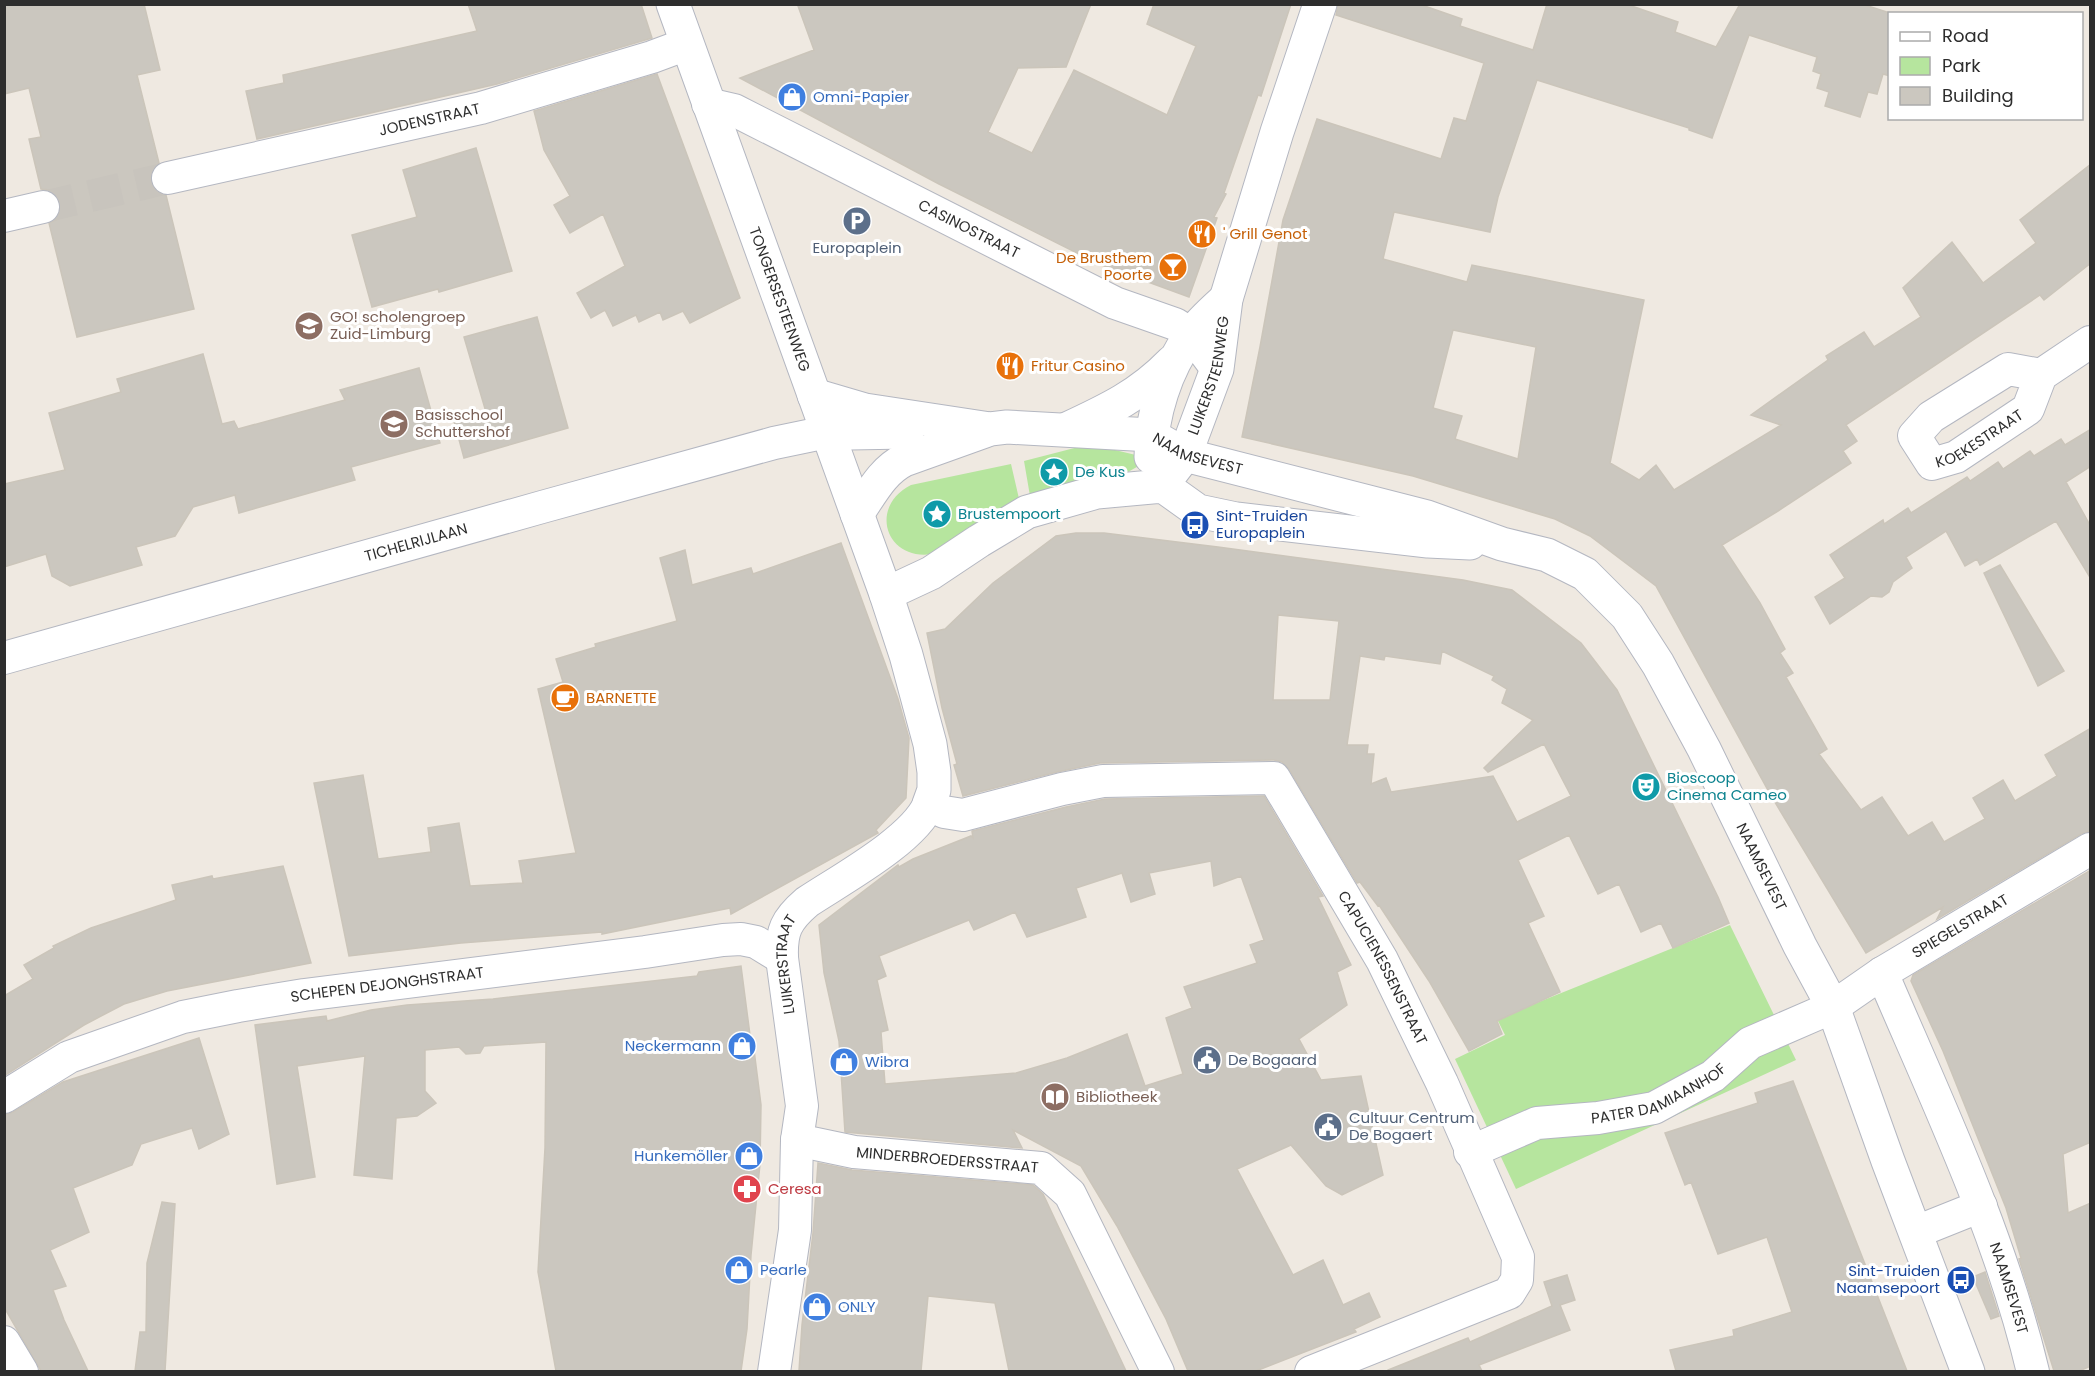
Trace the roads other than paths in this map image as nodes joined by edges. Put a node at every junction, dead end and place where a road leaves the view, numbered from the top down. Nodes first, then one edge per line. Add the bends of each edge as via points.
1 (673, 4) edge
2 (1320, 4) edge
3 (687, 44) junction
4 (708, 104) junction
5 (168, 178) tunnel mouth
6 (43, 207) tunnel mouth
7 (4, 216) edge
8 (1226, 299) junction
9 (2091, 342) edge
10 (1184, 345) junction
11 (1216, 369) junction
12 (2041, 375) dead end
13 (814, 395) junction
14 (990, 429) junction
15 (1065, 430) junction
16 (827, 432) junction
17 (1151, 435) junction
18 (1185, 454) junction
19 (1163, 486) junction
20 (857, 514) junction
21 (1502, 544) junction
22 (886, 594) junction
23 (4, 658) edge
24 (929, 804) junction
25 (2091, 849) edge
26 (782, 958) junction
27 (1882, 974) junction
28 (1833, 1006) junction
29 (4, 1097) edge
30 (797, 1140) junction
31 (1470, 1152) junction
32 (1981, 1206) junction
33 (1916, 1232) junction
34 (4, 1342) edge
35 (22, 1371) edge
36 (774, 1371) edge
37 (1158, 1371) edge
38 (1311, 1371) edge
39 (1968, 1371) edge
40 (2033, 1371) edge

1 - 3 street, TONGERSESTEENWEG
2 - 8 street, LUIKERSTEENWEG
3 - 4 street, TONGERSESTEENWEG
3 - 5 street, JODENSTRAAT via 481,108
4 - 10 street, CASINOSTRAAT via 734,110 1115,303 1174,324
4 - 13 street, TONGERSESTEENWEG
6 - 7 street
8 - 10 street, LUIKERSTEENWEG
8 - 11 street, LUIKERSTEENWEG
9 - 12 street
10 - 11 street, CASINOSTRAAT
10 - 15 street, LUIKERSTEENWEG via 1153,382
10 - 17 street, LUIKERSTEENWEG via 1163,391
11 - 18 street, LUIKERSTEENWEG
13 - 14 street, NAAMSEVEST via 865,410
13 - 16 street, TONGERSESTEENWEG
14 - 15 street, NAAMSEVEST
14 - 16 street
14 - 20 street via 893,467
15 - 17 street, NAAMSEVEST
16 - 20 street, TONGERSESTEENWEG
16 - 23 street, TICHELRIJLAAN via 674,470
17 - 18 street, NAAMSEVEST
17 - 19 street, LUIKERSTEENWEG via 1151,457
18 - 19 street, LUIKERSTEENWEG
18 - 21 street, NAAMSEVEST via 1426,517
19 - 21 street, NAAMSEVEST via 1198,511 1236,519 1428,541
19 - 22 street via 1097,492 1027,512 931,573
20 - 22 street, TONGERSESTEENWEG
21 - 28 street, NAAMSEVEST via 1547,555 1585,574 1627,616 1704,749
22 - 24 street, LUIKERSTRAAT via 930,744 934,790
24 - 26 street, LUIKERSTRAAT via 920,821 898,842 796,912 782,939
24 - 31 street, CAPUCIENESSENSTRAAT via 963,815 1103,781 1274,778 1383,960
25 - 27 street, SPIEGELSTRAAT
26 - 29 street, SCHEPEN DEJONGHSTRAAT via 756,942 723,939 249,1004 183,1017 69,1057
26 - 30 street, LUIKERSTRAAT via 802,1106
27 - 28 street, SPIEGELSTRAAT
27 - 32 street, NAAMSEVEST
28 - 31 street, PATER DAMIAANHOF via 1750,1043 1713,1076 1654,1108 1537,1123
28 - 33 street, NAAMSEVEST
30 - 36 street, LUIKERSTRAAT via 795,1230
30 - 37 street, MINDERBROEDERSSTRAAT via 854,1152 1041,1168 1070,1194
31 - 38 street, CAPUCIENESSENSTRAAT via 1518,1257 1517,1280 1509,1293
32 - 33 street
32 - 40 street, NAAMSEVEST via 2021,1322
33 - 39 street, NAAMSEVEST
34 - 35 street

